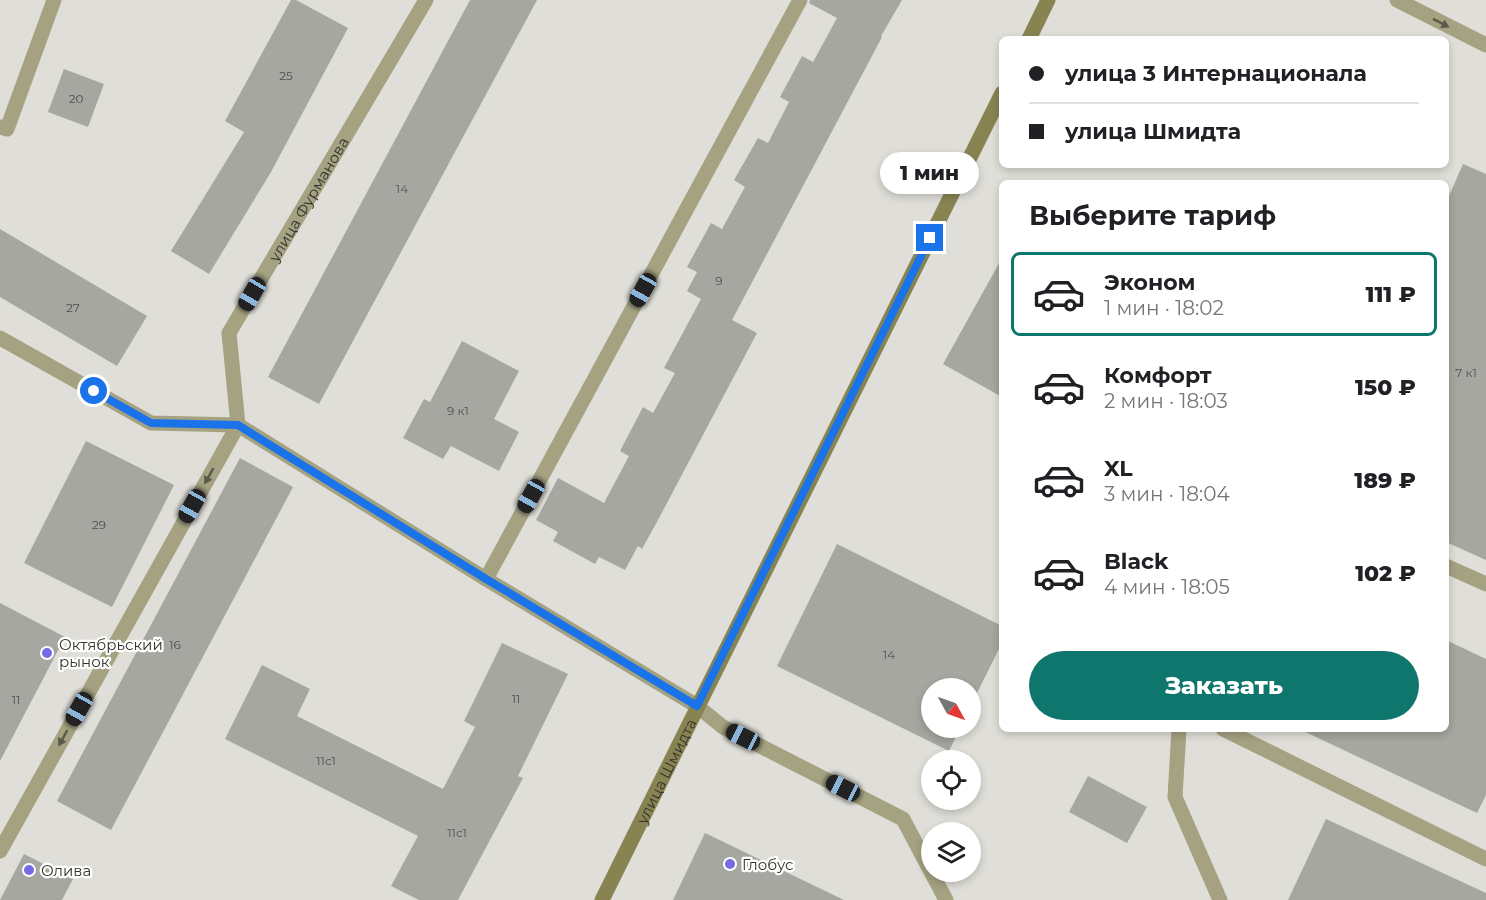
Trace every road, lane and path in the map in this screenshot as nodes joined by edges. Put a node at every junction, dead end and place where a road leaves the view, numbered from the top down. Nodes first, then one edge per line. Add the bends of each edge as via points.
1 (54, 0) edge
2 (426, 0) edge
3 (800, 0) edge
4 (1048, 0) edge
5 (1397, 0) edge
6 (1030, 36) edge
7 (1486, 45) edge
8 (999, 99) edge
9 (0, 127) edge
10 (0, 338) edge
11 (238, 425) junction
12 (1449, 567) edge
13 (486, 579) junction
14 (1486, 584) edge
15 (697, 706) junction
16 (1179, 732) edge
17 (1229, 732) edge
18 (0, 851) edge
19 (1486, 859) edge
20 (602, 900) edge
21 (946, 900) edge
22 (1220, 900) edge

1 - 9 street via 7,129
2 - 11 street, улица Фурманова via 229,333
3 - 13 street
4 - 6 main road
5 -> 7 street
8 - 15 main road, улица Шмидта
10 - 11 street via 151,423
11 - 13 street
11 -> 18 street
12 - 14 street
13 - 15 street
15 - 20 main road, улица Шмидта
15 - 21 street via 723,727 903,819
16 - 22 street via 1176,797
17 - 19 street

